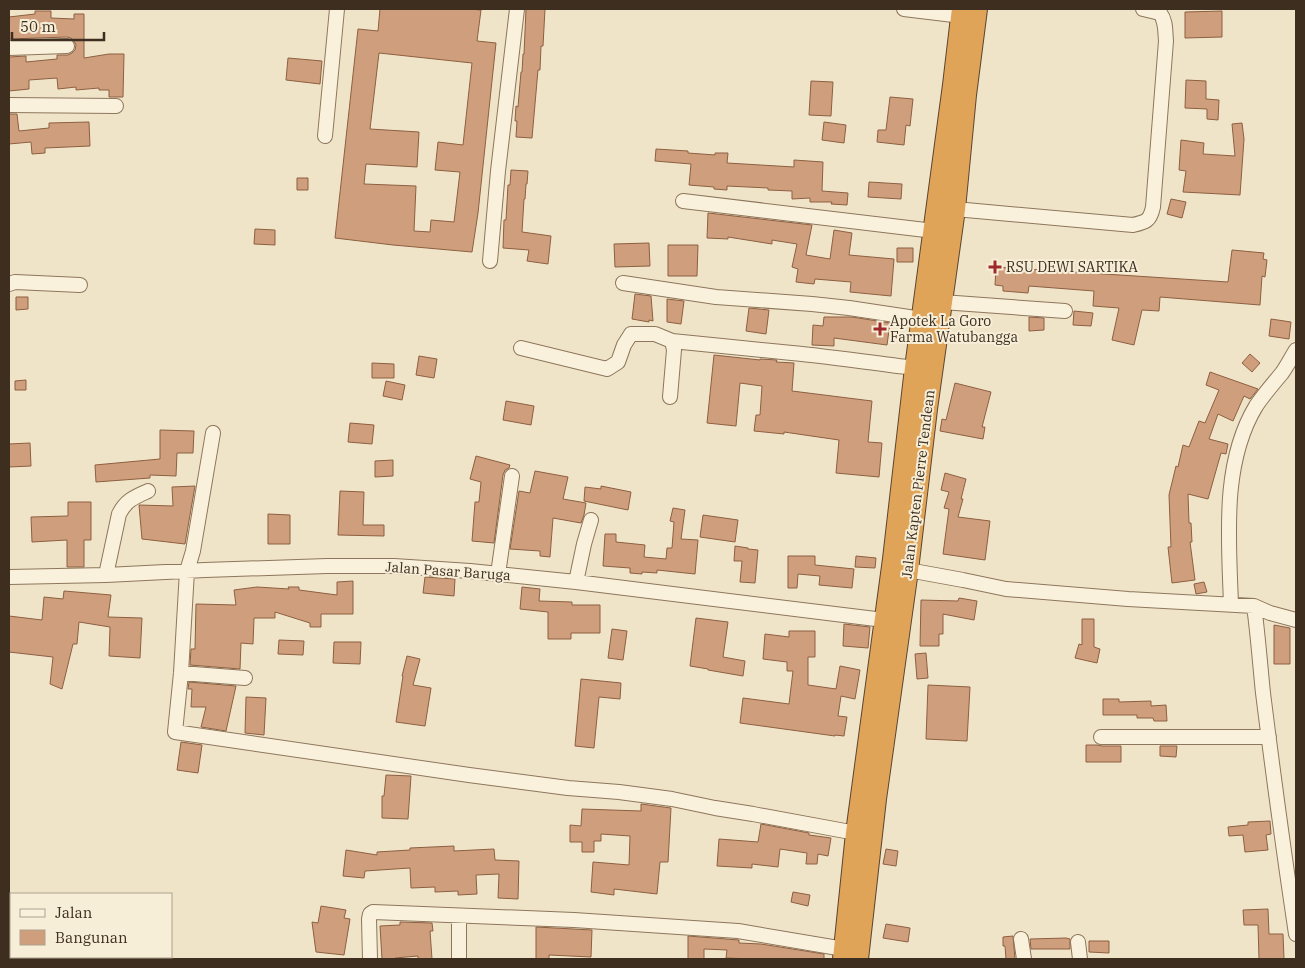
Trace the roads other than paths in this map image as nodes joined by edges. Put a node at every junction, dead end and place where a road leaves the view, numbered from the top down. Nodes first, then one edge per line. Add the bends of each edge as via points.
1 (337, 9) edge
2 (517, 9) edge
3 (904, 9) edge
4 (1143, 9) edge
5 (969, 13) edge
6 (67, 46) dead end
7 (9, 48) edge
8 (9, 105) edge
9 (116, 106) dead end
10 (325, 136) dead end
11 (683, 201) dead end
12 (955, 209) junction
13 (934, 231) junction
14 (490, 261) dead end
15 (623, 283) dead end
16 (9, 284) edge
17 (80, 285) dead end
18 (942, 302) junction
19 (1065, 311) dead end
20 (922, 318) junction
21 (672, 341) junction
22 (522, 348) dead end
23 (1296, 350) edge
24 (915, 368) junction
25 (670, 397) dead end
26 (213, 433) dead end
27 (512, 476) dead end
28 (148, 490) dead end
29 (591, 520) dead end
30 (908, 570) junction
31 (187, 571) junction
32 (498, 574) junction
33 (106, 576) junction
34 (9, 577) edge
35 (576, 582) junction
36 (1231, 605) junction
37 (1254, 606) junction
38 (1296, 620) edge
39 (892, 621) junction
40 (181, 674) junction
41 (245, 678) dead end
42 (1269, 737) junction
43 (1101, 738) dead end
44 (856, 833) junction
45 (1291, 864) edge
46 (459, 916) junction
47 (1296, 934) edge
48 (1021, 939) dead end
49 (1078, 942) dead end
50 (848, 956) edge
51 (370, 959) edge
52 (459, 959) edge
53 (1024, 959) edge
54 (1080, 959) edge

1 - 10 street
2 - 14 street
3 - 5 street
4 - 12 street via 1160,13 1165,23 1166,41 1154,207 1149,218 1133,225
5 - 12 highway, Jalan Kapten Pierre Tendean via 966,95
5 - 13 highway, Jalan Kapten Pierre Tendean
6 - 7 street
8 - 9 street
11 - 13 street
12 - 18 highway, Jalan Kapten Pierre Tendean
13 - 20 highway, Jalan Kapten Pierre Tendean
15 - 20 street via 716,297 812,304
16 - 17 street
18 - 19 street
18 - 30 highway, Jalan Kapten Pierre Tendean
20 - 24 highway, Jalan Kapten Pierre Tendean
21 - 22 street via 655,334 631,334 618,362 607,369
21 - 24 street
21 - 25 street
23 - 36 street via 1256,406 1239,444 1230,489
24 - 39 highway, Jalan Kapten Pierre Tendean via 893,559
26 - 31 street
27 - 32 street
28 - 33 street via 123,506
29 - 35 street
30 - 36 street via 1006,589
30 - 39 highway, Jalan Kapten Pierre Tendean
31 - 32 street, Jalan Pasar Baruga via 394,566
31 - 33 street, Jalan Pasar Baruga
31 - 40 street
32 - 35 street, Jalan Pasar Baruga
33 - 34 street, Jalan Pasar Baruga
35 - 39 street, Jalan Pasar Baruga
36 - 37 street
37 - 38 street
37 - 42 street
39 - 44 highway, Jalan Kapten Pierre Tendean
39 - 50 highway, Jalan Kapten Pierre Tendean via 873,823
40 - 41 street
40 - 44 street via 175,732 469,775 672,799
42 - 43 street
42 - 45 street
44 - 50 highway, Jalan Kapten Pierre Tendean
45 - 47 street
46 - 50 street via 738,931
46 - 51 street via 373,912 369,919
46 - 52 street
48 - 53 street
49 - 54 street

